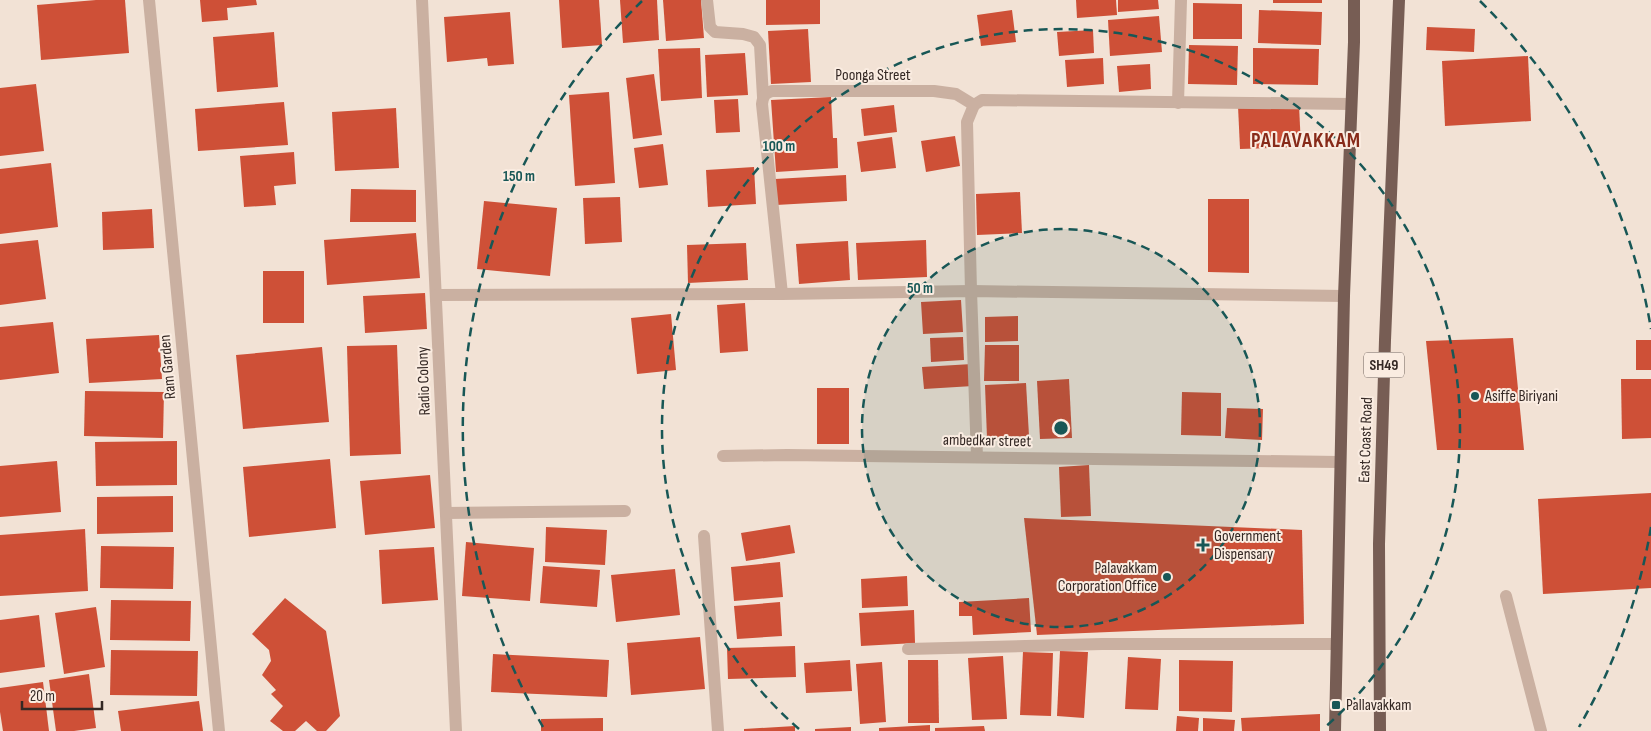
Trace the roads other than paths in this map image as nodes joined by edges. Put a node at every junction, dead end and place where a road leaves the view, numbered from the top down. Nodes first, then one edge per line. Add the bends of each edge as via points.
1 (149, 0) edge
2 (422, 0) edge
3 (707, 0) edge
4 (1181, 0) edge
5 (1354, 0) edge
6 (1399, 0) edge
7 (763, 97) junction
8 (1178, 103) junction
9 (1351, 104) junction
10 (974, 105) junction
11 (971, 292) junction
12 (782, 294) junction
13 (436, 295) junction
14 (1344, 296) junction
15 (723, 456) dead end
16 (978, 457) junction
17 (1339, 462) junction
18 (625, 512) dead end
19 (446, 514) junction
20 (704, 536) dead end
21 (1506, 596) dead end
22 (1336, 644) junction
23 (908, 649) dead end
24 (219, 731) edge
25 (456, 731) edge
26 (718, 731) edge
27 (1335, 731) edge
28 (1380, 731) edge
29 (1541, 731) edge

1 - 24 street, Ram Garden
2 - 13 street, Radio Colony
3 - 7 street via 710,27 715,32 754,37 760,45
4 - 8 street
5 - 9 main road, East Coast Road / SH49
6 - 28 main road, East Coast Road / SH49 via 1380,515
7 - 10 street, Poonga Street via 772,92 934,91 956,94
7 - 12 street
8 - 9 street
8 - 10 street via 982,100
9 - 14 main road, East Coast Road / SH49
10 - 11 street via 967,122
11 - 12 street
11 - 14 street
11 - 16 street
12 - 13 street
13 - 19 street, Radio Colony
14 - 17 main road, East Coast Road / SH49
15 - 16 street, ambedkar street
16 - 17 street, ambedkar street
17 - 22 main road, East Coast Road / SH49
18 - 19 street
19 - 25 street, Radio Colony
20 - 26 street
21 - 29 street
22 - 23 street via 1102,644
22 - 27 main road, East Coast Road / SH49

